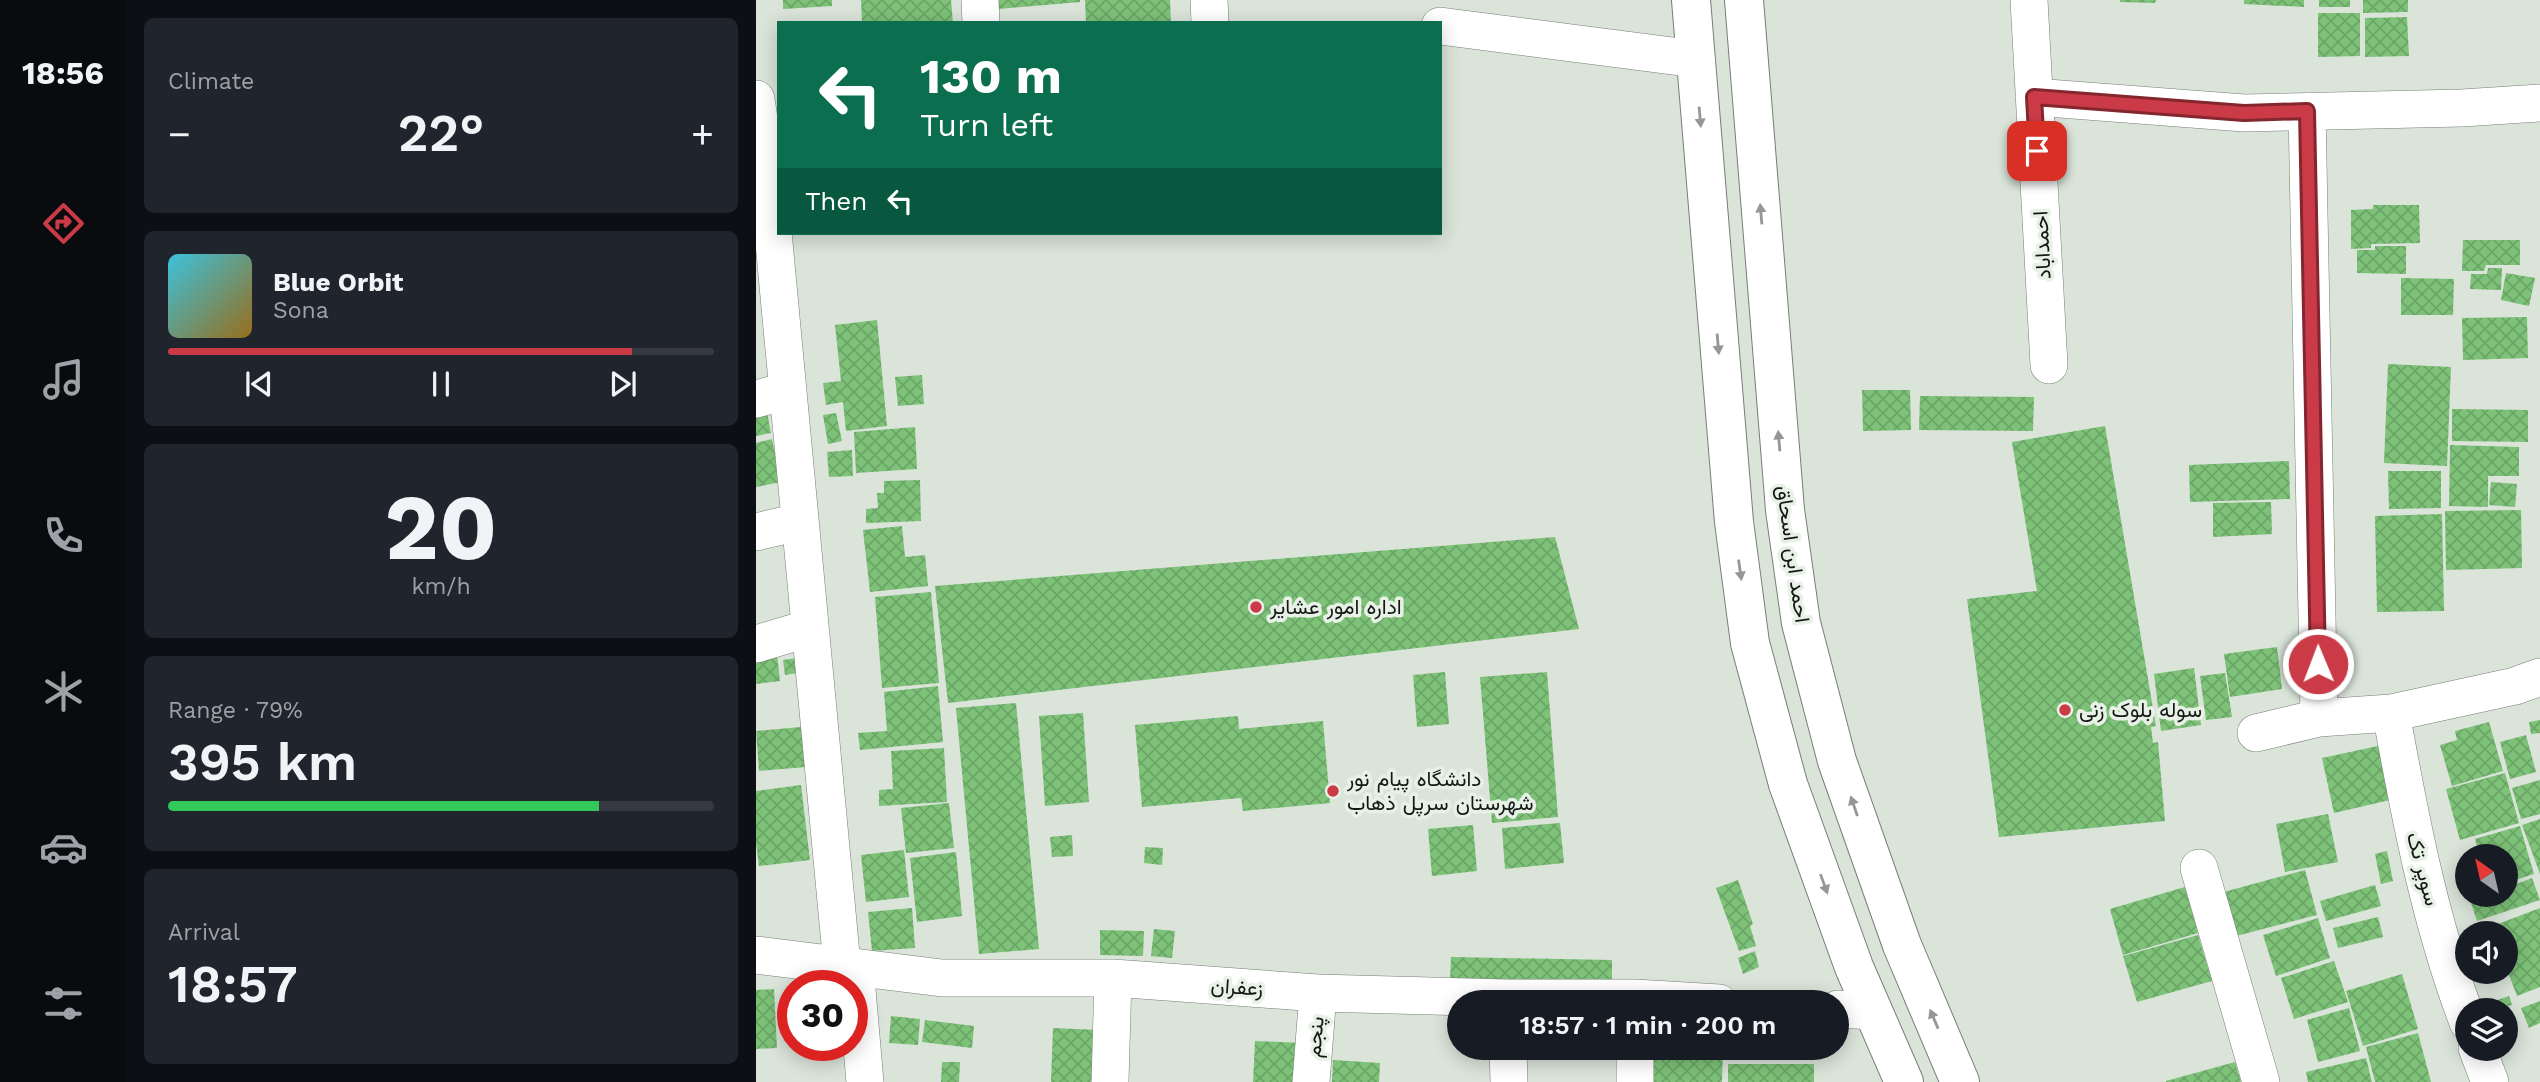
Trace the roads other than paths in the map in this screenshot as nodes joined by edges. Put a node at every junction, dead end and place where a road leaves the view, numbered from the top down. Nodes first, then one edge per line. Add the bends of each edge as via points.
1 (980, 0) edge
2 (1209, 0) edge
3 (1432, 0) edge
4 (2029, 0) edge
5 (1742, 3) edge
6 (1694, 4) edge
7 (981, 21) edge
8 (1210, 21) edge
9 (1433, 21) edge
10 (1442, 26) edge
11 (1696, 59) junction
12 (777, 92) edge
13 (756, 97) edge
14 (2034, 97) junction
15 (2540, 103) edge
16 (2307, 111) junction
17 (762, 180) edge
18 (2049, 365) dead end
19 (771, 395) edge
20 (799, 522) junction
21 (756, 532) edge
22 (810, 628) junction
23 (756, 644) edge
24 (2540, 677) edge
25 (2391, 713) junction
26 (2319, 718) junction
27 (2256, 733) dead end
28 (2199, 868) dead end
29 (756, 955) edge
30 (849, 966) junction
31 (1113, 978) junction
32 (1318, 993) junction
33 (1447, 998) edge
34 (2459, 998) edge
35 (1855, 1010) edge
36 (1508, 1060) edge
37 (1635, 1060) edge
38 (2482, 1061) edge
39 (865, 1082) edge
40 (1110, 1082) edge
41 (1311, 1082) edge
42 (1508, 1082) edge
43 (1635, 1082) edge
44 (1904, 1082) edge
45 (1960, 1082) edge
46 (2261, 1082) edge
47 (2490, 1082) edge

1 - 7 street
2 - 8 street
3 - 9 street
4 - 14 street, احمداباد
45 -> 5 main road, احمد ابن اسحاق via 1902,945 1842,774 1801,623 1785,510
6 - 11 main road
10 - 11 street
11 -> 35 main road via 1734,522 1750,643 1788,783 1854,967
12 - 13 street
13 - 17 street
14 - 16 street via 2244,113
14 - 18 street, احمداباد
15 - 16 street
16 - 26 street
17 - 19 street
19 - 20 street
20 - 21 street
20 - 22 street
22 - 23 street
22 - 30 street
24 - 25 street
25 - 26 street
25 - 34 street, سوپر تک via 2410,819
26 - 27 street
28 - 46 street
29 - 30 street, زعفران
30 - 31 street, زعفران via 942,978
30 - 39 street
31 - 32 street, زعفران
31 - 40 street
32 - 33 street, زعفران
32 - 41 street, پنجم
35 - 44 main road
36 - 42 street
37 - 43 street
38 - 47 street

